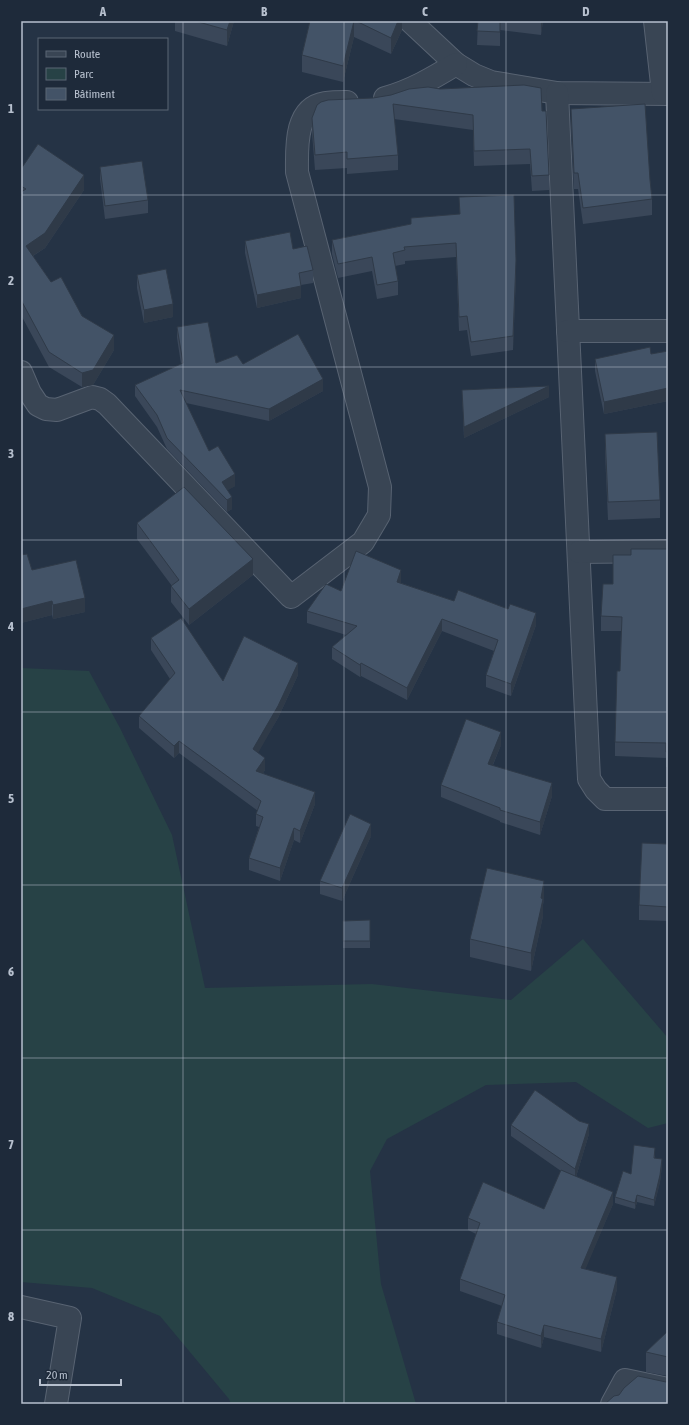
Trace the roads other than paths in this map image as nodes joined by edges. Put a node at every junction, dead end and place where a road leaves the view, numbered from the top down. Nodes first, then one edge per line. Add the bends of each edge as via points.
1 (410, 21) edge
2 (655, 21) edge
3 (456, 64) junction
4 (557, 93) junction
5 (666, 93) edge
6 (568, 331) junction
7 (668, 331) edge
8 (21, 372) edge
9 (668, 551) edge
10 (578, 552) junction
11 (668, 799) edge
12 (21, 1307) edge
13 (668, 1389) edge
14 (56, 1404) edge
15 (612, 1404) edge

1 - 3 street
2 - 5 street
3 - 4 street via 491,82
3 - 8 street via 426,83 402,94 378,100 324,103 306,114 300,125 297,172 380,487 379,515 363,542 292,597 107,404 92,397 57,410 46,410 34,399
4 - 5 street
4 - 6 street
6 - 7 street
6 - 10 street
9 - 10 street
10 - 11 street via 590,779 605,799
12 - 14 street via 70,1318
13 - 15 street via 625,1380

